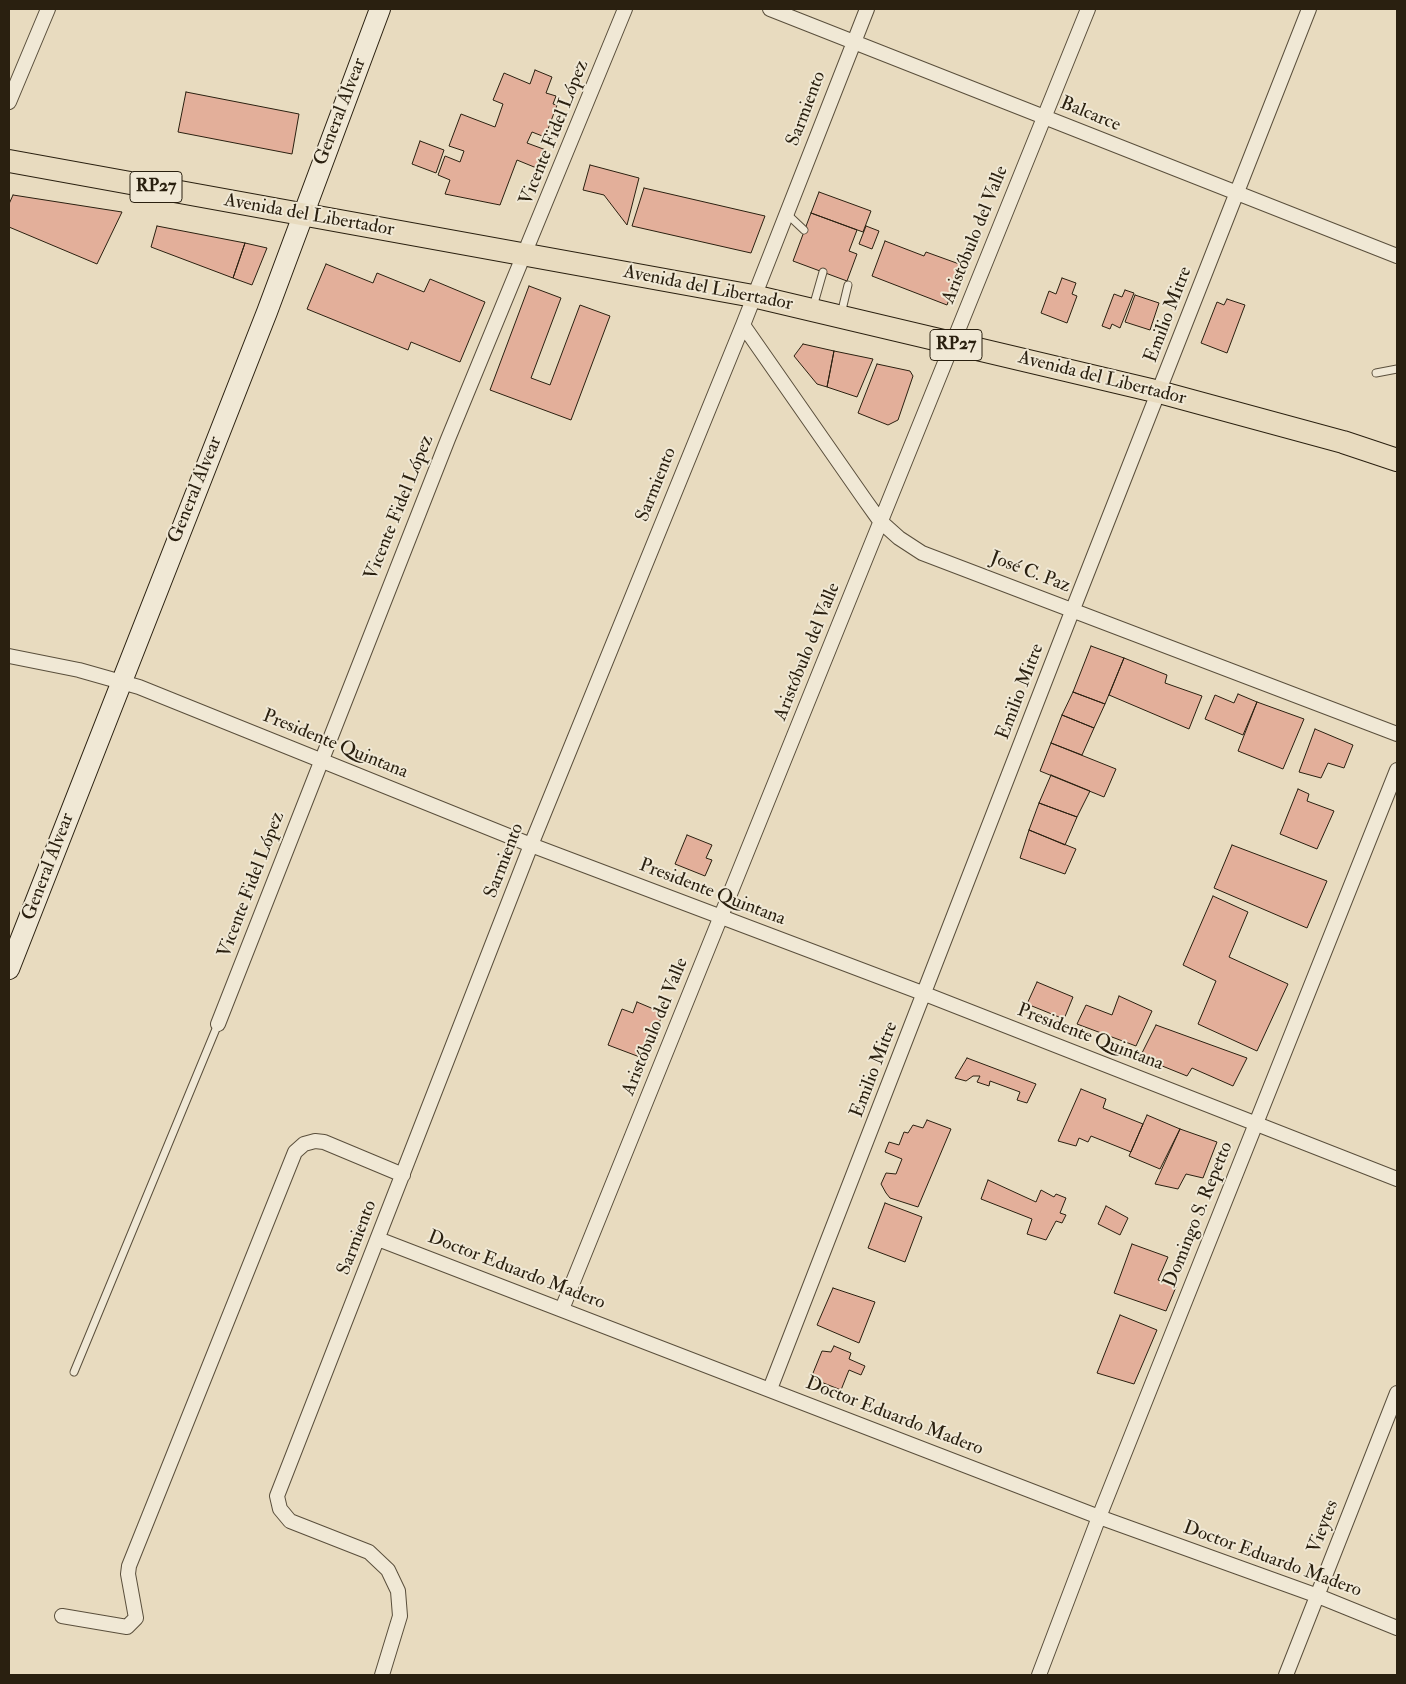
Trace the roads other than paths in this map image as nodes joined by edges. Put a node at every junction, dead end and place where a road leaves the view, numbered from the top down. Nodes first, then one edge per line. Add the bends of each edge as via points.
1 (48, 9) edge
2 (380, 9) edge
3 (625, 9) edge
4 (770, 9) edge
5 (866, 9) edge
6 (1088, 9) edge
7 (1309, 9) edge
8 (854, 41) junction
9 (9, 102) edge
10 (1045, 117) junction
11 (9, 161) edge
12 (1236, 194) junction
13 (786, 213) junction
14 (302, 215) junction
15 (804, 230) dead end
16 (526, 254) junction
17 (1397, 256) edge
18 (823, 272) dead end
19 (848, 285) dead end
20 (754, 296) junction
21 (812, 310) junction
22 (840, 317) junction
23 (743, 324) junction
24 (952, 344) junction
25 (1397, 369) edge
26 (1376, 373) dead end
27 (1159, 392) junction
28 (1397, 460) edge
29 (880, 521) junction
30 (1073, 609) junction
31 (9, 656) edge
32 (121, 681) junction
33 (1397, 734) edge
34 (321, 760) junction
35 (1397, 770) edge
36 (532, 845) junction
37 (721, 916) junction
38 (9, 969) edge
39 (925, 994) junction
40 (218, 1024) joint
41 (1256, 1123) junction
42 (403, 1175) junction
43 (1397, 1179) edge
44 (378, 1239) junction
45 (562, 1309) junction
46 (74, 1372) dead end
47 (770, 1390) junction
48 (1397, 1392) edge
49 (1098, 1517) junction
50 (1318, 1596) junction
51 (62, 1616) dead end
52 (1397, 1628) edge
53 (382, 1675) edge
54 (1039, 1675) edge
55 (1286, 1675) edge

1 - 9 street
2 - 14 street, General Alvear
3 - 16 street, Vicente Fidel López
4 - 8 street, Balcarce
5 - 8 street, Sarmiento
6 - 10 street, Aristóbulo del Valle
7 - 12 street, Emilio Mitre
8 - 10 street, Balcarce
8 - 13 street, Sarmiento
10 - 12 street, Balcarce
10 - 24 street, Aristóbulo del Valle
11 - 14 main road, Avenida del Libertador / RP27
12 - 17 street, Balcarce
12 - 27 street, Emilio Mitre
13 - 15 lane
13 - 20 street, Sarmiento
14 - 16 main road, Avenida del Libertador / RP27
14 - 32 street, General Alvear
16 - 20 main road, Avenida del Libertador / RP27
16 - 34 street, Vicente Fidel López via 448,439
18 - 21 lane
19 - 22 lane
20 - 21 main road, Avenida del Libertador / RP27
20 - 23 street, Sarmiento
21 - 22 main road, Avenida del Libertador / RP27
22 - 24 main road, Avenida del Libertador / RP27
23 - 29 street, José C. Paz
23 - 36 street, Sarmiento
24 - 27 main road, Avenida del Libertador / RP27
24 - 29 street, Aristóbulo del Valle
25 - 26 lane
27 - 28 main road, Avenida del Libertador / RP27
27 - 30 street, Emilio Mitre
29 - 30 street, José C. Paz via 898,538 922,553
29 - 37 street, Aristóbulo del Valle
30 - 33 street, José C. Paz
30 - 39 street, Emilio Mitre
31 - 32 street, Presidente Quintana
32 - 34 street, Presidente Quintana
32 - 38 street, General Alvear
34 - 36 street, Presidente Quintana
34 - 40 street, Vicente Fidel López
35 - 41 street, Domingo S. Repetto
36 - 37 street, Presidente Quintana
36 - 42 street, Sarmiento
37 - 39 street, Presidente Quintana
37 - 45 street, Aristóbulo del Valle
39 - 41 street, Presidente Quintana
39 - 47 street, Emilio Mitre
40 - 46 lane
41 - 43 street, Presidente Quintana
41 - 49 street, Domingo S. Repetto
42 - 44 street, Sarmiento
42 - 51 street via 324,1142 304,1144 296,1152 129,1566 136,1618 127,1627
44 - 45 street, Doctor Eduardo Madero
44 - 53 street, Sarmiento via 277,1496 280,1509 290,1521 369,1552 388,1570 398,1591 400,1616
45 - 47 street, Doctor Eduardo Madero
47 - 49 street, Doctor Eduardo Madero
48 - 50 street, Vieytes
49 - 50 street, Doctor Eduardo Madero
49 - 54 street, Domingo S. Repetto
50 - 52 street, Doctor Eduardo Madero
50 - 55 street, Vieytes

